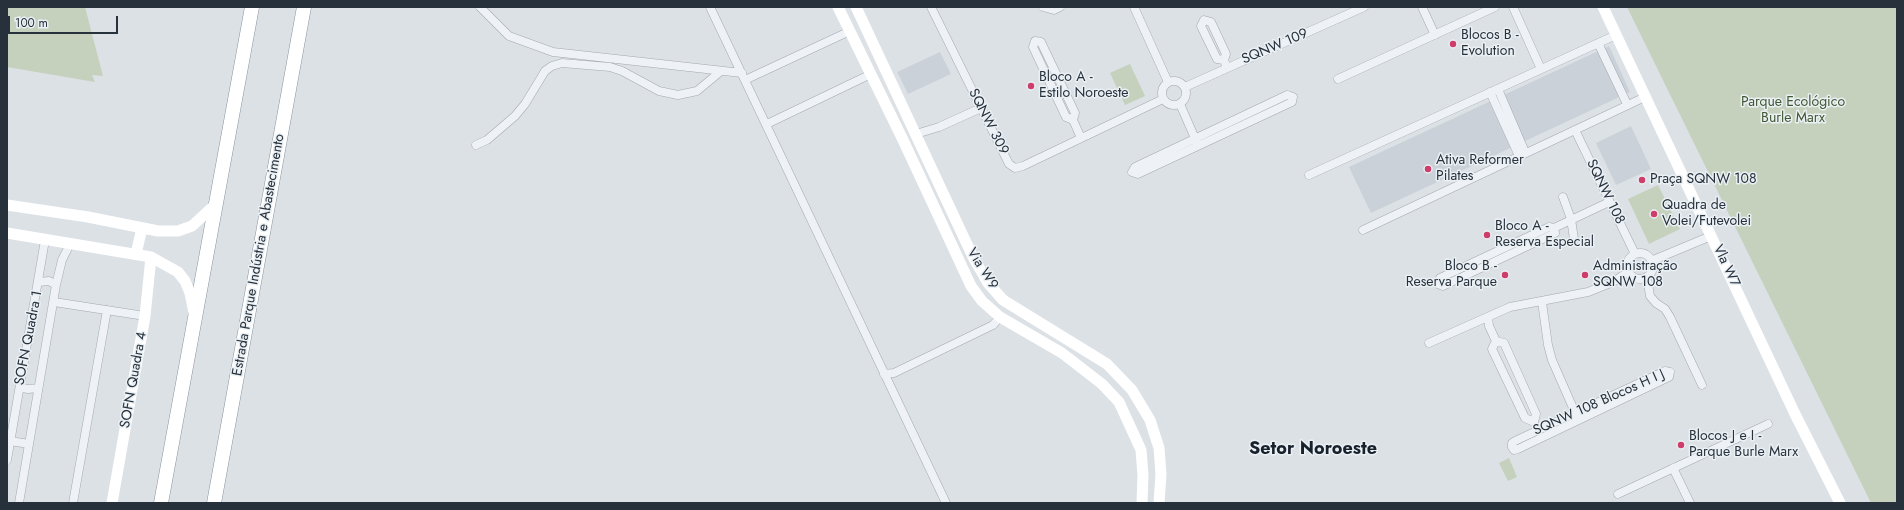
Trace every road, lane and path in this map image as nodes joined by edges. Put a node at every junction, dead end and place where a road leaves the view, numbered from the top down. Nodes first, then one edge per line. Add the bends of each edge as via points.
1 (252, 7) edge
2 (304, 7) edge
3 (480, 7) edge
4 (710, 7) edge
5 (838, 7) edge
6 (856, 7) edge
7 (1043, 7) edge
8 (1134, 7) edge
9 (1363, 7) edge
10 (1422, 7) edge
11 (1495, 7) edge
12 (1513, 7) edge
13 (1603, 7) edge
14 (1057, 8) edge
15 (932, 10) edge
16 (850, 31) junction
17 (1435, 35) junction
18 (1616, 35) junction
19 (1598, 43) junction
20 (1541, 69) junction
21 (721, 71) junction
22 (871, 74) junction
23 (743, 77) junction
24 (1338, 79) dead end
25 (1168, 82) junction
26 (1185, 87) junction
27 (1498, 89) junction
28 (1490, 92) junction
29 (1645, 97) junction
30 (1164, 98) junction
31 (1180, 104) junction
32 (1628, 104) junction
33 (981, 108) junction
34 (1073, 120) junction
35 (767, 124) junction
36 (1575, 130) junction
37 (916, 134) junction
38 (1082, 138) junction
39 (904, 142) junction
40 (1196, 142) junction
41 (476, 145) dead end
42 (1522, 154) junction
43 (1310, 174) dead end
44 (1563, 198) dead end
45 (1610, 202) junction
46 (217, 204) junction
47 (9, 207) edge
48 (1571, 219) junction
49 (142, 228) junction
50 (1554, 228) junction
51 (1364, 230) dead end
52 (7, 233) edge
53 (1711, 236) junction
54 (1574, 239) dead end
55 (45, 240) junction
56 (70, 244) junction
57 (136, 254) junction
58 (1635, 254) junction
59 (151, 257) junction
60 (1652, 261) junction
61 (167, 264) junction
62 (1628, 272) junction
63 (1648, 277) junction
64 (39, 282) junction
65 (56, 285) junction
66 (149, 286) junction
67 (54, 302) junction
68 (1542, 302) junction
69 (107, 310) junction
70 (145, 316) junction
71 (195, 317) junction
72 (1000, 317) junction
73 (1488, 317) junction
74 (1496, 342) junction
75 (1429, 343) dead end
76 (884, 374) junction
77 (20, 384) junction
78 (1702, 385) dead end
79 (38, 388) junction
80 (1576, 413) junction
81 (1579, 420) junction
82 (1768, 424) dead end
83 (10, 441) junction
84 (29, 444) junction
85 (7, 460) edge
86 (1673, 468) junction
87 (1618, 494) dead end
88 (1161, 502) edge
89 (19, 503) edge
90 (74, 503) edge
91 (112, 503) edge
92 (161, 503) edge
93 (214, 503) edge
94 (946, 503) edge
95 (1142, 503) edge
96 (1690, 503) edge
97 (1840, 503) edge

1 - 46 highway
2 - 93 highway, Estrada Parque Indústria e Abastecimento
3 - 21 street via 509,36 553,52
4 - 23 street
5 - 16 street, Via W9
6 - 37 street, Via W9
7 - 14 street
8 - 25 street
9 - 26 street, SQNW 109 via 1226,64
10 - 17 street
11 - 17 street
12 - 20 street
13 - 18 street, Vla W7
15 - 33 street, SQNW 309
16 - 22 street, Via W9
16 - 23 street
17 - 24 street
18 - 19 street
18 - 29 street, Vla W7
19 - 20 street
19 - 32 street
20 - 27 street
21 - 23 street
21 - 41 street via 697,91 678,95 659,91 622,71 610,68 562,63 552,66 545,71 515,116 487,140
22 - 35 street
22 - 39 street, Via W9
23 - 35 street
25 - 26 street via 1180,82
25 - 30 street via 1163,89
26 - 31 street via 1186,97
27 - 28 street
27 - 42 street
28 - 42 street
28 - 43 street
29 - 32 street
29 - 53 street, Vla W7
30 - 31 street via 1172,105
30 - 38 street, SQNW 309
31 - 40 street
32 - 36 street
33 - 37 street via 939,127
33 - 38 street, SQNW 309 via 1009,164 1015,168
34 - 34 street via 1075,113 1060,81 1041,42 1035,41 1033,47 1066,118
34 - 38 street
35 - 76 street
36 - 42 street
36 - 45 street, SQNW 108
37 - 39 street
37 - 88 street, Via W9 via 973,257 988,283 1003,300 1107,364 1132,390 1150,420 1159,448
39 - 72 street, Via W9 via 971,286 982,301
40 - 40 street via 1135,167 1132,172 1138,174
40 - 40 street via 1292,102 1293,97 1287,95
42 - 51 street
44 - 48 street
45 - 48 street
45 - 58 street, SQNW 108
46 - 49 street via 192,226 178,231 158,232
46 - 71 highway
47 - 49 street
48 - 50 street
48 - 54 street
49 - 57 street
50 - 50 street via 1549,227 1440,278 1438,284 1443,286 1555,234
52 - 55 street
53 - 60 street
53 - 97 street, Vla W7
55 - 56 street
55 - 64 street, SOFN Quadra 1
56 - 57 street
56 - 65 street via 62,260
57 - 59 street
58 - 60 street via 1645,255
58 - 62 street via 1628,261
59 - 61 street
59 - 66 street, SOFN Quadra 4
60 - 63 street via 1653,266
61 - 66 street
61 - 71 street via 185,281
62 - 63 street via 1637,279
62 - 68 street via 1613,282 1588,292
63 - 78 street via 1650,296 1670,317
64 - 65 street via 48,281
64 - 77 street, SOFN Quadra 1
65 - 67 street
66 - 70 street, SOFN Quadra 4
67 - 69 street
67 - 79 street
68 - 73 street via 1510,307
68 - 80 street via 1552,360
69 - 70 street
69 - 90 street
70 - 91 street, SOFN Quadra 4
71 - 92 highway
72 - 76 street via 993,325 894,373
72 - 95 street, Via W9 via 1062,353 1102,384 1119,402 1141,450 1144,475
73 - 74 street
73 - 75 street
74 - 74 street via 1492,349 1525,418 1534,422 1536,414 1504,343
76 - 94 street
77 - 79 street via 28,390
77 - 83 street, SOFN Quadra 1
79 - 84 street
80 - 81 street
80 - 81 street, SQNW 108 Blocos H I J via 1515,441 1512,447 1514,450 1518,449
80 - 81 street, SQNW 108 Blocos H I J via 1666,371 1670,372 1669,377
82 - 86 street
83 - 84 street
83 - 85 street, SOFN Quadra 1
84 - 89 street
86 - 87 street
86 - 96 street

